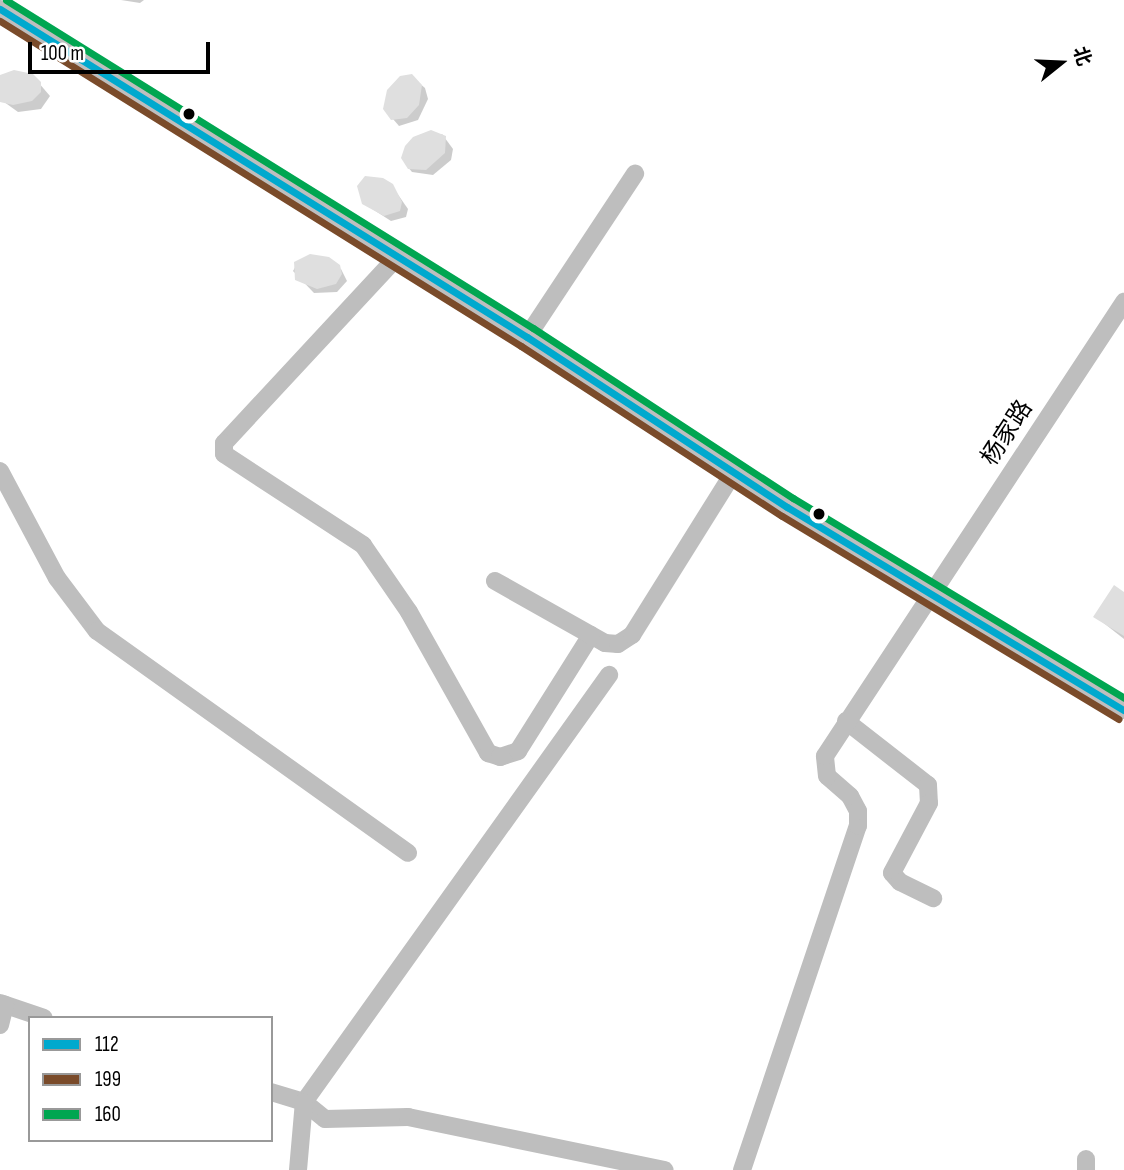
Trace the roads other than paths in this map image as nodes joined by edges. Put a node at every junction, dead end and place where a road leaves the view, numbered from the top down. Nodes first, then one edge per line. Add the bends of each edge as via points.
1 (0, 9) edge
2 (635, 174) dead end
3 (397, 257) junction
4 (1124, 302) edge
5 (527, 337) junction
6 (0, 471) edge
7 (734, 472) junction
8 (495, 581) dead end
9 (934, 592) junction
10 (591, 635) junction
11 (609, 675) dead end
12 (1124, 710) edge
13 (846, 721) junction
14 (408, 853) dead end
15 (933, 898) dead end
16 (2, 1004) edge
17 (38, 1016) edge
18 (0, 1025) edge
19 (273, 1093) edge
20 (304, 1102) junction
21 (298, 1170) edge
22 (664, 1170) edge
23 (742, 1170) edge

1 - 3 street
2 - 5 street
3 - 5 street
3 - 10 street via 224,443 223,454 363,545 409,612 488,753 500,757 518,751
4 - 9 street, 杨家路
5 - 7 street
6 - 14 street via 57,578 97,631
7 - 9 street
7 - 10 street via 632,635 618,644
8 - 10 street
9 - 12 street
9 - 13 street, 杨家路
11 - 20 street
13 - 15 street via 928,785 929,803 892,873 900,882
13 - 23 street, 杨家路 via 825,756 827,776 850,796 859,811 858,826
16 - 17 street
16 - 18 street
19 - 20 street
20 - 21 street
20 - 22 street via 325,1119 408,1117

